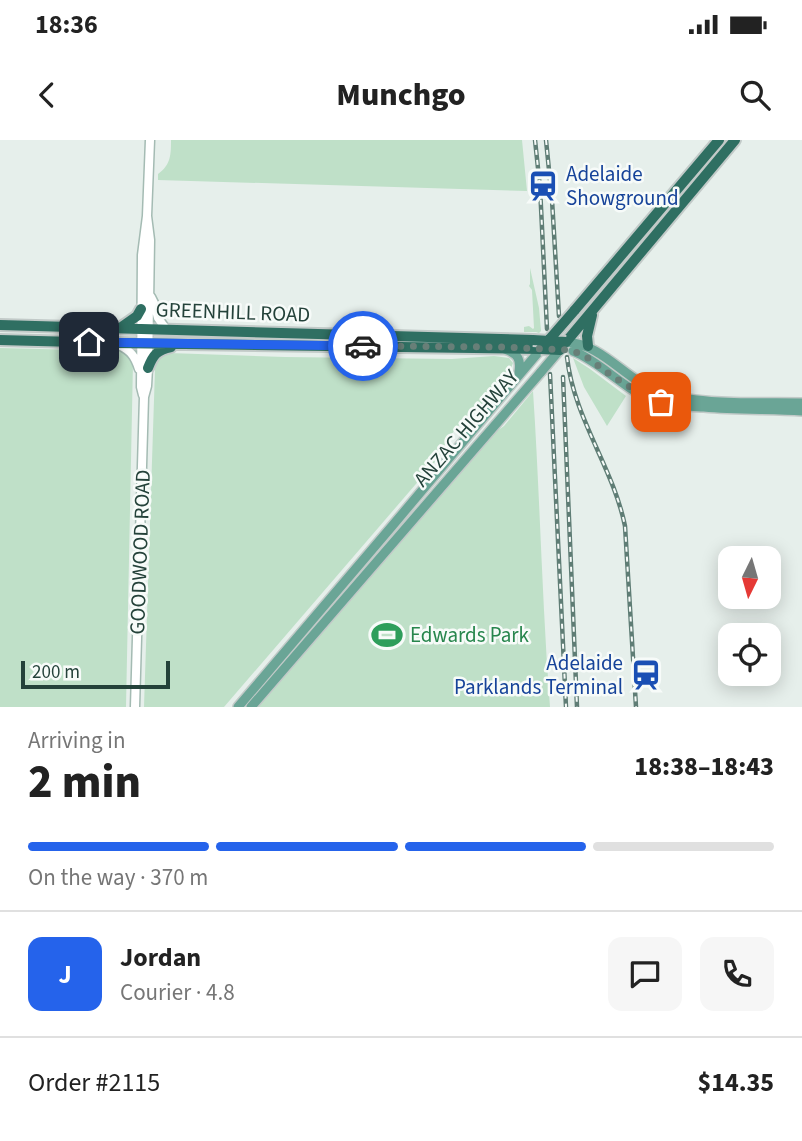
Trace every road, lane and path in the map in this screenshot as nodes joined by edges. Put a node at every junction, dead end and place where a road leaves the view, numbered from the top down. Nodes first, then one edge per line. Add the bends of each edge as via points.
1 (150, 140) edge
2 (719, 140) edge
3 (735, 140) edge
4 (147, 216) junction
5 (149, 294) junction
6 (141, 309) junction
7 (594, 309) junction
8 (0, 325) edge
9 (120, 328) junction
10 (144, 329) junction
11 (166, 329) junction
12 (248, 331) junction
13 (355, 334) junction
14 (0, 340) edge
15 (114, 343) junction
16 (144, 343) junction
17 (184, 344) junction
18 (570, 344) junction
19 (277, 345) junction
20 (382, 346) junction
21 (538, 346) junction
22 (588, 346) junction
23 (500, 347) junction
24 (144, 371) junction
25 (519, 374) junction
26 (637, 386) junction
27 (802, 403) edge
28 (802, 411) edge
29 (414, 509) junction
30 (135, 707) edge
31 (238, 707) edge
32 (251, 707) edge

1 - 4 main road, GOODWOOD ROAD
2 - 21 highway, ANZAC HIGHWAY, bridge via 574,311
3 - 7 highway, ANZAC HIGHWAY
4 - 5 main road, GOODWOOD ROAD
4 - 6 main road, GOODWOOD ROAD
5 - 10 main road, GOODWOOD ROAD
5 - 11 main road
6 - 9 highway
6 - 10 main road, GOODWOOD ROAD
7 - 18 highway, ANZAC HIGHWAY
7 - 22 highway
8 - 9 highway, GREENHILL ROAD
9 - 10 highway, GREENHILL ROAD
10 - 11 highway, GREENHILL ROAD
10 - 16 main road, GOODWOOD ROAD
11 - 12 highway, GREENHILL ROAD
12 - 13 highway, GREENHILL ROAD
12 - 19 highway via 252,341
13 - 20 highway via 379,340
13 - 21 highway, GREENHILL ROAD
14 - 15 highway, GREENHILL ROAD
15 - 16 highway, GREENHILL ROAD
15 - 24 main road via 128,349
16 - 17 highway, GREENHILL ROAD
16 - 24 main road, GOODWOOD ROAD
17 - 19 highway, GREENHILL ROAD
17 - 24 highway via 156,352
18 - 21 highway, bridge
18 - 22 main road
18 - 26 main road
18 - 29 main road, ANZAC HIGHWAY, bridge
19 - 20 highway, GREENHILL ROAD
20 - 23 highway, GREENHILL ROAD
21 - 23 highway, GREENHILL ROAD
21 - 25 main road, ANZAC HIGHWAY
22 - 26 main road
23 - 25 main road via 519,358
24 - 30 main road, GOODWOOD ROAD
25 - 29 main road, ANZAC HIGHWAY
26 - 27 main road via 685,398
26 - 28 main road via 648,398 673,405
29 - 31 main road, ANZAC HIGHWAY
29 - 32 main road, ANZAC HIGHWAY

